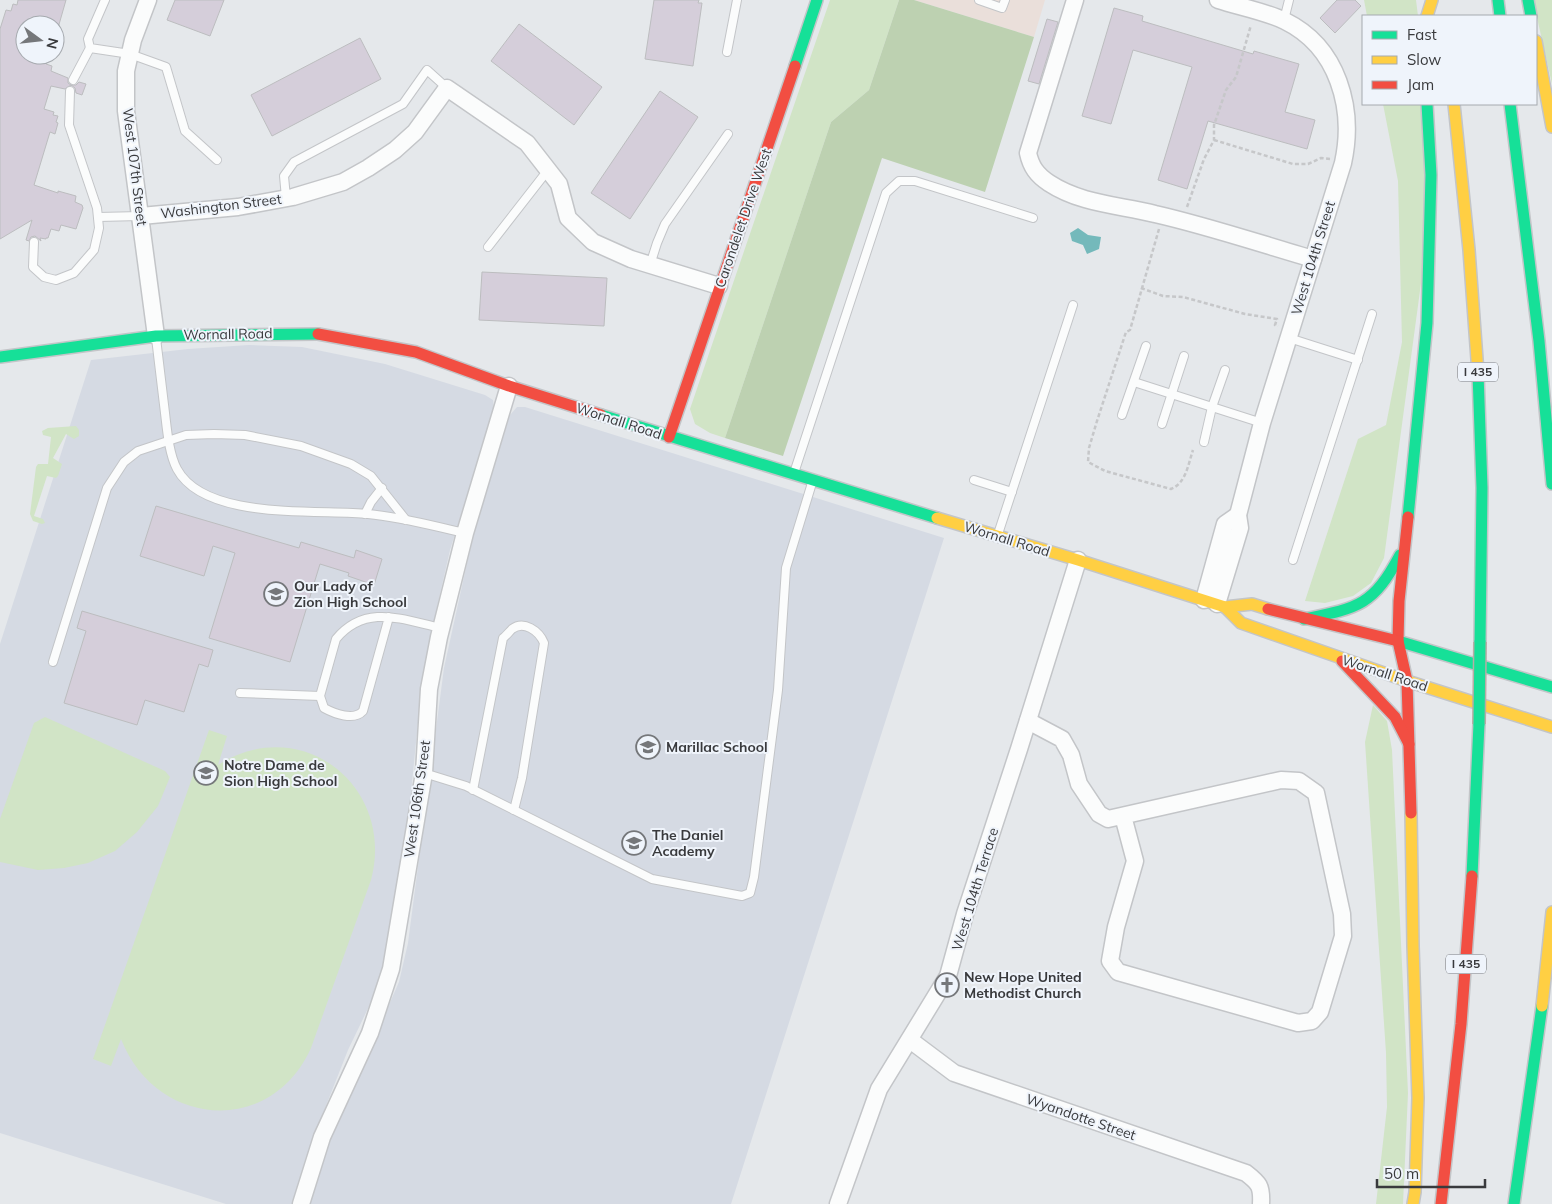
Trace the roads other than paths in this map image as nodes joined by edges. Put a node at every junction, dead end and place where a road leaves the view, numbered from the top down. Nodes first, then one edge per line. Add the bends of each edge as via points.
1 (105, 0) edge
2 (148, 0) edge
3 (737, 0) edge
4 (817, 0) edge
5 (979, 0) edge
6 (1005, 0) edge
7 (1075, 0) edge
8 (1218, 0) edge
9 (1289, 0) edge
10 (1432, 0) edge
11 (1498, 0) edge
12 (1528, 0) edge
13 (1427, 15) edge
14 (1500, 15) edge
15 (1531, 15) edge
16 (1284, 20) junction
17 (1537, 46) edge
18 (90, 48) junction
19 (727, 52) dead end
20 (130, 54) junction
21 (73, 80) dead end
22 (447, 88) junction
23 (70, 91) dead end
24 (1427, 105) edge
25 (1454, 105) edge
26 (1510, 105) edge
27 (1552, 127) edge
28 (728, 134) dead end
29 (217, 160) dead end
30 (548, 170) junction
31 (286, 198) junction
32 (141, 216) junction
33 (98, 217) junction
34 (1033, 218) dead end
35 (34, 242) dead end
36 (488, 247) dead end
37 (1313, 259) junction
38 (650, 265) junction
39 (719, 286) junction
40 (1073, 306) dead end
41 (1372, 314) dead end
42 (1290, 334) junction
43 (156, 336) junction
44 (1146, 346) dead end
45 (1184, 356) dead end
46 (0, 357) edge
47 (1358, 360) junction
48 (1225, 370) dead end
49 (1134, 382) junction
50 (509, 386) junction
51 (1172, 394) junction
52 (1212, 407) junction
53 (1122, 415) dead end
54 (1262, 423) junction
55 (1162, 424) dead end
56 (669, 437) junction
57 (168, 440) junction
58 (1204, 442) dead end
59 (793, 475) junction
60 (974, 480) dead end
61 (813, 481) junction
62 (1552, 484) edge
63 (382, 488) junction
64 (1012, 492) junction
65 (365, 514) junction
66 (406, 520) junction
67 (465, 533) junction
68 (997, 536) junction
69 (1404, 547) junction
70 (1078, 560) junction
71 (1293, 560) dead end
72 (1215, 604) junction
73 (389, 617) junction
74 (1304, 619) junction
75 (441, 628) junction
76 (1398, 641) junction
77 (1339, 659) junction
78 (53, 662) dead end
79 (1407, 681) junction
80 (1552, 687) edge
81 (240, 693) dead end
82 (320, 696) junction
83 (1028, 721) junction
84 (1552, 727) edge
85 (1410, 746) junction
86 (424, 773) junction
87 (473, 790) junction
88 (514, 810) junction
89 (1123, 816) junction
90 (1552, 912) edge
91 (910, 1040) junction
92 (301, 1204) edge
93 (838, 1204) edge
94 (1261, 1204) edge
95 (1413, 1204) edge
96 (1441, 1204) edge
97 (1514, 1204) edge

1 - 18 lane via 88,39
2 - 20 street, West 107th Street
3 - 19 lane
4 - 39 main road, Carondelet Drive West
5 - 6 lane via 1002,8
7 - 37 street via 1028,153 1030,166 1049,183 1081,198 1155,214
8 - 16 street, West 104th Street
9 - 16 lane
10 - 13 main road
11 - 14 main road
12 - 15 main road
16 - 37 street, West 104th Street via 1320,48 1332,65 1346,110 1348,132 1343,163
17 - 27 main road
18 - 20 lane
18 - 21 lane
20 - 29 lane via 166,68 185,131
20 - 32 street, West 107th Street via 126,71 126,111
22 - 30 street via 527,143
22 - 31 street, Washington Street via 415,132 395,150 343,182
22 - 31 lane via 426,70 403,104 294,162 284,176
23 - 33 lane via 69,124
24 - 69 main road via 1431,176 1427,323
25 - 96 main road, I 435, bridge via 1466,208 1479,396 1482,466 1480,642 1466,975
26 - 62 main road via 1548,424
28 - 38 lane via 666,224
30 - 36 lane
30 - 38 street via 559,184 568,218 593,242
31 - 32 street, Washington Street via 238,207
32 - 33 lane
32 - 43 street, West 107th Street
33 - 35 lane via 94,250 74,273 56,280 44,276 33,266
34 - 59 lane via 915,181 900,181 886,193
37 - 42 street, West 104th Street
38 - 39 street
39 - 56 main road, Carondelet Drive West
40 - 64 lane
41 - 47 lane
42 - 47 lane
42 - 54 street, West 104th Street
43 - 46 main road, Wornall Road
43 - 50 main road, Wornall Road via 313,332 416,352
43 - 57 lane
44 - 49 lane
45 - 51 lane
47 - 71 lane
48 - 52 lane
49 - 51 lane
49 - 53 lane
50 - 56 main road, Wornall Road
50 - 67 street, West 106th Street
51 - 52 lane
51 - 55 lane
52 - 54 lane
52 - 58 lane
54 - 72 street, West 104th Street via 1238,515 1225,524
56 - 59 main road, Wornall Road
57 - 63 lane via 186,435 214,434 271,439 352,464
57 - 65 lane via 176,468 189,485 210,496 255,509
57 - 78 lane via 138,451 124,462 106,488
59 - 61 main road, Wornall Road
60 - 64 lane
61 - 68 main road, Wornall Road
61 - 88 lane via 786,568 778,690 750,893 742,896 652,879
63 - 65 lane
63 - 66 lane
64 - 68 lane
65 - 66 lane
66 - 67 lane
67 - 75 street, West 106th Street
68 - 70 main road, Wornall Road
69 - 74 main road via 1389,578 1375,594 1344,611
69 - 76 main road
70 - 72 main road, Wornall Road
70 - 83 street, West 104th Terrace
72 - 74 main road, Wornall Road via 1252,604
72 - 77 main road, Wornall Road via 1241,623
73 - 75 lane
73 - 82 lane via 364,619 342,632 336,639
73 - 82 lane via 359,716 329,711 324,708
74 - 76 main road, Wornall Road
75 - 86 street, West 106th Street via 429,689
76 - 79 main road
76 - 80 main road, Wornall Road
77 - 79 main road, Wornall Road
77 - 85 main road via 1395,717
79 - 84 main road, Wornall Road
79 - 85 main road
81 - 82 lane
83 - 89 street via 1062,739 1071,755 1079,784 1098,814 1108,819
83 - 91 street, West 104th Terrace via 948,976
85 - 95 main road via 1418,1098
86 - 87 lane
86 - 92 street, West 106th Street via 391,969 370,1033 322,1136
87 - 88 lane
87 - 88 lane via 503,638 513,628 524,626 533,629 544,643
89 - 89 street via 1281,780 1299,781 1316,793 1342,914 1342,936 1320,1012 1312,1021 1298,1023 1118,972 1110,961 1135,861
90 - 97 main road via 1530,1107
91 - 93 street, West 104th Terrace via 879,1089
91 - 94 street, Wyandotte Street via 954,1073 1246,1173 1258,1182 1262,1192

